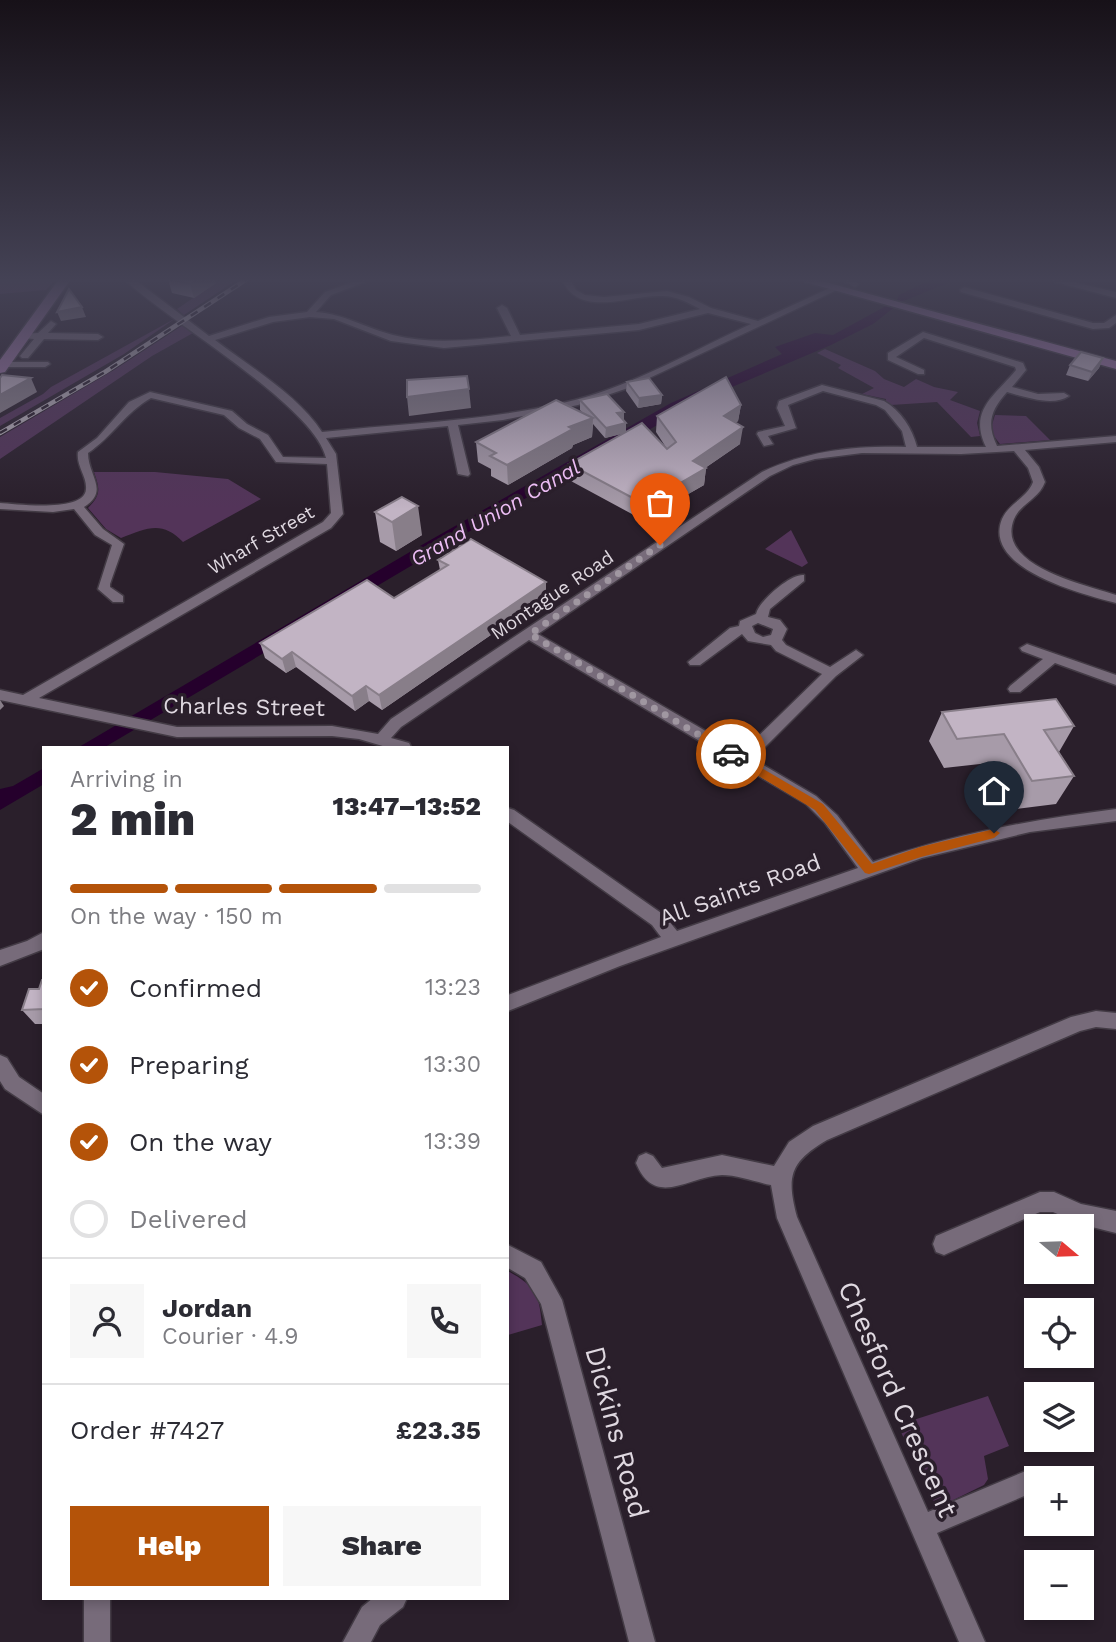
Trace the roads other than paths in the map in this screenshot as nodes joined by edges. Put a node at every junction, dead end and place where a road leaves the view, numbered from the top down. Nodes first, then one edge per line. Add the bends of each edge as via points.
1 (231, 356) edge
2 (688, 356) edge
3 (891, 356) edge
4 (992, 356) edge
5 (1081, 356) edge
6 (1116, 365) edge
7 (2, 367) edge
8 (37, 367) dead end
9 (920, 373) dead end
10 (1006, 389) junction
11 (1064, 396) dead end
12 (452, 421) junction
13 (320, 435) junction
14 (1116, 439) edge
15 (768, 444) dead end
16 (1016, 447) junction
17 (993, 449) junction
18 (912, 450) junction
19 (332, 461) junction
20 (464, 474) dead end
21 (0, 506) edge
22 (78, 507) junction
23 (800, 578) dead end
24 (104, 589) junction
25 (91, 596) dead end
26 (118, 599) dead end
27 (1116, 599) edge
28 (761, 618) junction
29 (744, 629) junction
30 (530, 634) junction
31 (774, 640) junction
32 (1027, 648) dead end
33 (856, 655) dead end
34 (1052, 657) junction
35 (695, 662) dead end
36 (831, 673) junction
37 (1116, 680) edge
38 (1015, 689) dead end
39 (0, 695) edge
40 (23, 701) junction
41 (382, 739) junction
42 (401, 746) edge
43 (742, 761) junction
44 (509, 815) edge
45 (1116, 815) edge
46 (869, 870) junction
47 (42, 940) edge
48 (673, 940) junction
49 (0, 958) edge
50 (509, 1003) edge
51 (1116, 1021) edge
52 (0, 1064) edge
53 (42, 1105) edge
54 (646, 1163) dead end
55 (780, 1177) junction
56 (1116, 1222) edge
57 (944, 1244) dead end
58 (509, 1257) edge
59 (1024, 1484) edge
60 (922, 1527) junction
61 (97, 1600) edge
62 (392, 1600) edge
63 (97, 1642) edge
64 (356, 1642) edge
65 (642, 1642) edge
66 (972, 1642) edge

1 - 13 street, Wharf Street
2 - 12 street via 590,399 527,413
3 - 9 street
4 - 10 street via 1017,363 1021,370
5 - 6 main road
7 - 8 street
10 - 11 street via 1038,397
10 - 17 street via 983,419 983,431
12 - 13 street
12 - 20 street
13 - 19 street, Wharf Street
14 - 16 street, Montague Road
15 - 18 street via 762,434 791,428 783,403 821,388 889,408 907,431
16 - 17 street, Montague Road
16 - 27 street via 1039,482 1034,494 1008,519 1005,531 1012,549 1050,579
17 - 18 street, Montague Road
18 - 30 street, Montague Road via 845,450 775,469
19 - 22 street via 280,460 264,437 228,413 150,396 133,404 101,440 83,452 92,494
19 - 40 street, Wharf Street via 337,514 333,521
21 - 22 street
22 - 24 street via 99,532 118,544
23 - 28 street via 764,607
24 - 25 street
24 - 26 street
28 - 29 street via 751,619
28 - 31 street via 778,626 780,633
29 - 31 street via 754,639
29 - 35 street
30 - 41 street, Montague Road via 397,723
30 - 43 street
31 - 36 street via 780,648
32 - 34 street
33 - 36 street
34 - 37 street
34 - 38 street
36 - 43 street
39 - 40 street, Charles Street
40 - 41 street, Charles Street via 153,728 332,732
41 - 42 street, Charles Street
43 - 46 street via 819,807
44 - 48 street via 657,920
45 - 46 street, All Saints Road via 994,833
46 - 48 street, All Saints Road
47 - 49 street
48 - 50 street, All Saints Road
51 - 55 street via 1078,1023 820,1133 795,1149
52 - 53 street via 12,1083
54 - 55 street via 662,1178 722,1165
55 - 60 street, Chesford Crescent via 787,1218
56 - 57 street via 1054,1202 1040,1202
58 - 65 street, Dickins Road via 533,1270 551,1300
59 - 60 street
60 - 66 street, Chesford Crescent
61 - 63 street
62 - 64 street via 372,1616

